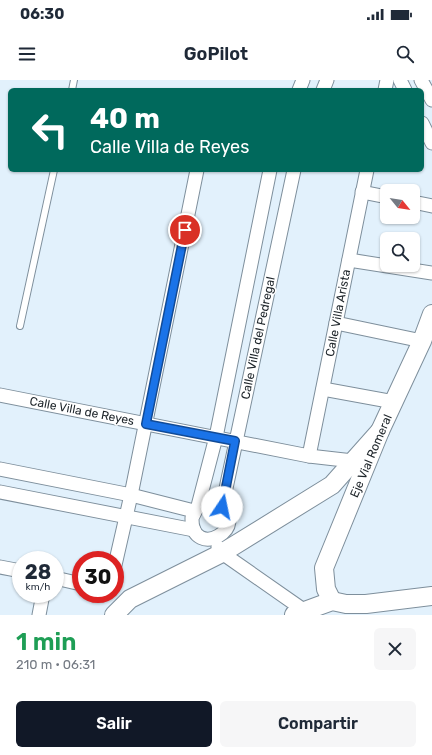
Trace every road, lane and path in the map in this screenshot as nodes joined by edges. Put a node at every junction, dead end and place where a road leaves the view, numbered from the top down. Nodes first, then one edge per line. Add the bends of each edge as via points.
1 (421, 80) edge
2 (432, 100) edge
3 (424, 127) edge
4 (432, 143) edge
5 (54, 172) edge
6 (197, 172) edge
7 (270, 172) edge
8 (294, 172) edge
9 (367, 172) edge
10 (362, 192) junction
11 (380, 196) edge
12 (420, 203) edge
13 (432, 206) edge
14 (349, 260) junction
15 (432, 273) edge
16 (432, 314) edge
17 (336, 323) junction
18 (20, 326) dead end
19 (422, 341) junction
20 (322, 389) junction
21 (0, 395) edge
22 (394, 402) junction
23 (146, 424) junction
24 (380, 431) junction
25 (216, 437) junction
26 (235, 441) junction
27 (309, 456) junction
28 (353, 461) junction
29 (0, 469) edge
30 (361, 477) junction
31 (332, 485) junction
32 (0, 492) edge
33 (132, 495) junction
34 (222, 507) junction
35 (196, 509) junction
36 (126, 518) junction
37 (194, 530) junction
38 (217, 546) junction
39 (118, 551) edge
40 (0, 567) edge
41 (12, 569) edge
42 (432, 596) edge
43 (332, 601) junction
44 (42, 603) edge
45 (299, 613) edge
46 (39, 615) edge
47 (114, 615) edge

1 - 2 street
3 - 4 street
5 - 18 lane
6 - 23 street
7 - 25 street, Calle Villa del Pedregal
8 - 26 street, Calle Villa del Pedregal
9 - 10 street, Calle Villa Arista
10 - 11 street
10 - 14 street, Calle Villa Arista
12 - 13 street
14 - 15 street
14 - 17 street, Calle Villa Arista
16 - 19 main road, Eje Vial Romeral
17 - 19 street
17 - 20 street, Calle Villa Arista
19 - 22 main road, Eje Vial Romeral
20 - 22 street
20 - 27 street, Calle Villa Arista
21 - 23 street, Calle Villa de Reyes
22 - 24 main road, Eje Vial Romeral
23 - 25 street, Calle Villa de Reyes
23 - 33 street
24 - 28 main road
24 - 30 main road, Eje Vial Romeral
25 - 26 street, Calle Villa de Reyes
25 - 35 street, Calle Villa del Pedregal
26 - 27 street, Calle Villa de Reyes
26 - 34 street, Calle Villa del Pedregal
27 - 28 street, Calle Villa de Reyes
28 - 31 main road
29 - 33 street
30 - 31 street
30 - 43 main road, Eje Vial Romeral via 324,568 326,588
31 - 38 main road
32 - 36 street
33 - 35 street
33 - 36 street
34 - 35 street via 210,502
34 - 38 street via 229,520 228,527 219,537
35 - 37 street via 192,518
36 - 37 street
36 - 39 street
37 - 38 street via 199,536
38 - 45 street
38 - 47 main road via 130,599
40 - 41 street
42 - 43 main road via 366,604
43 - 45 main road
44 - 46 street

